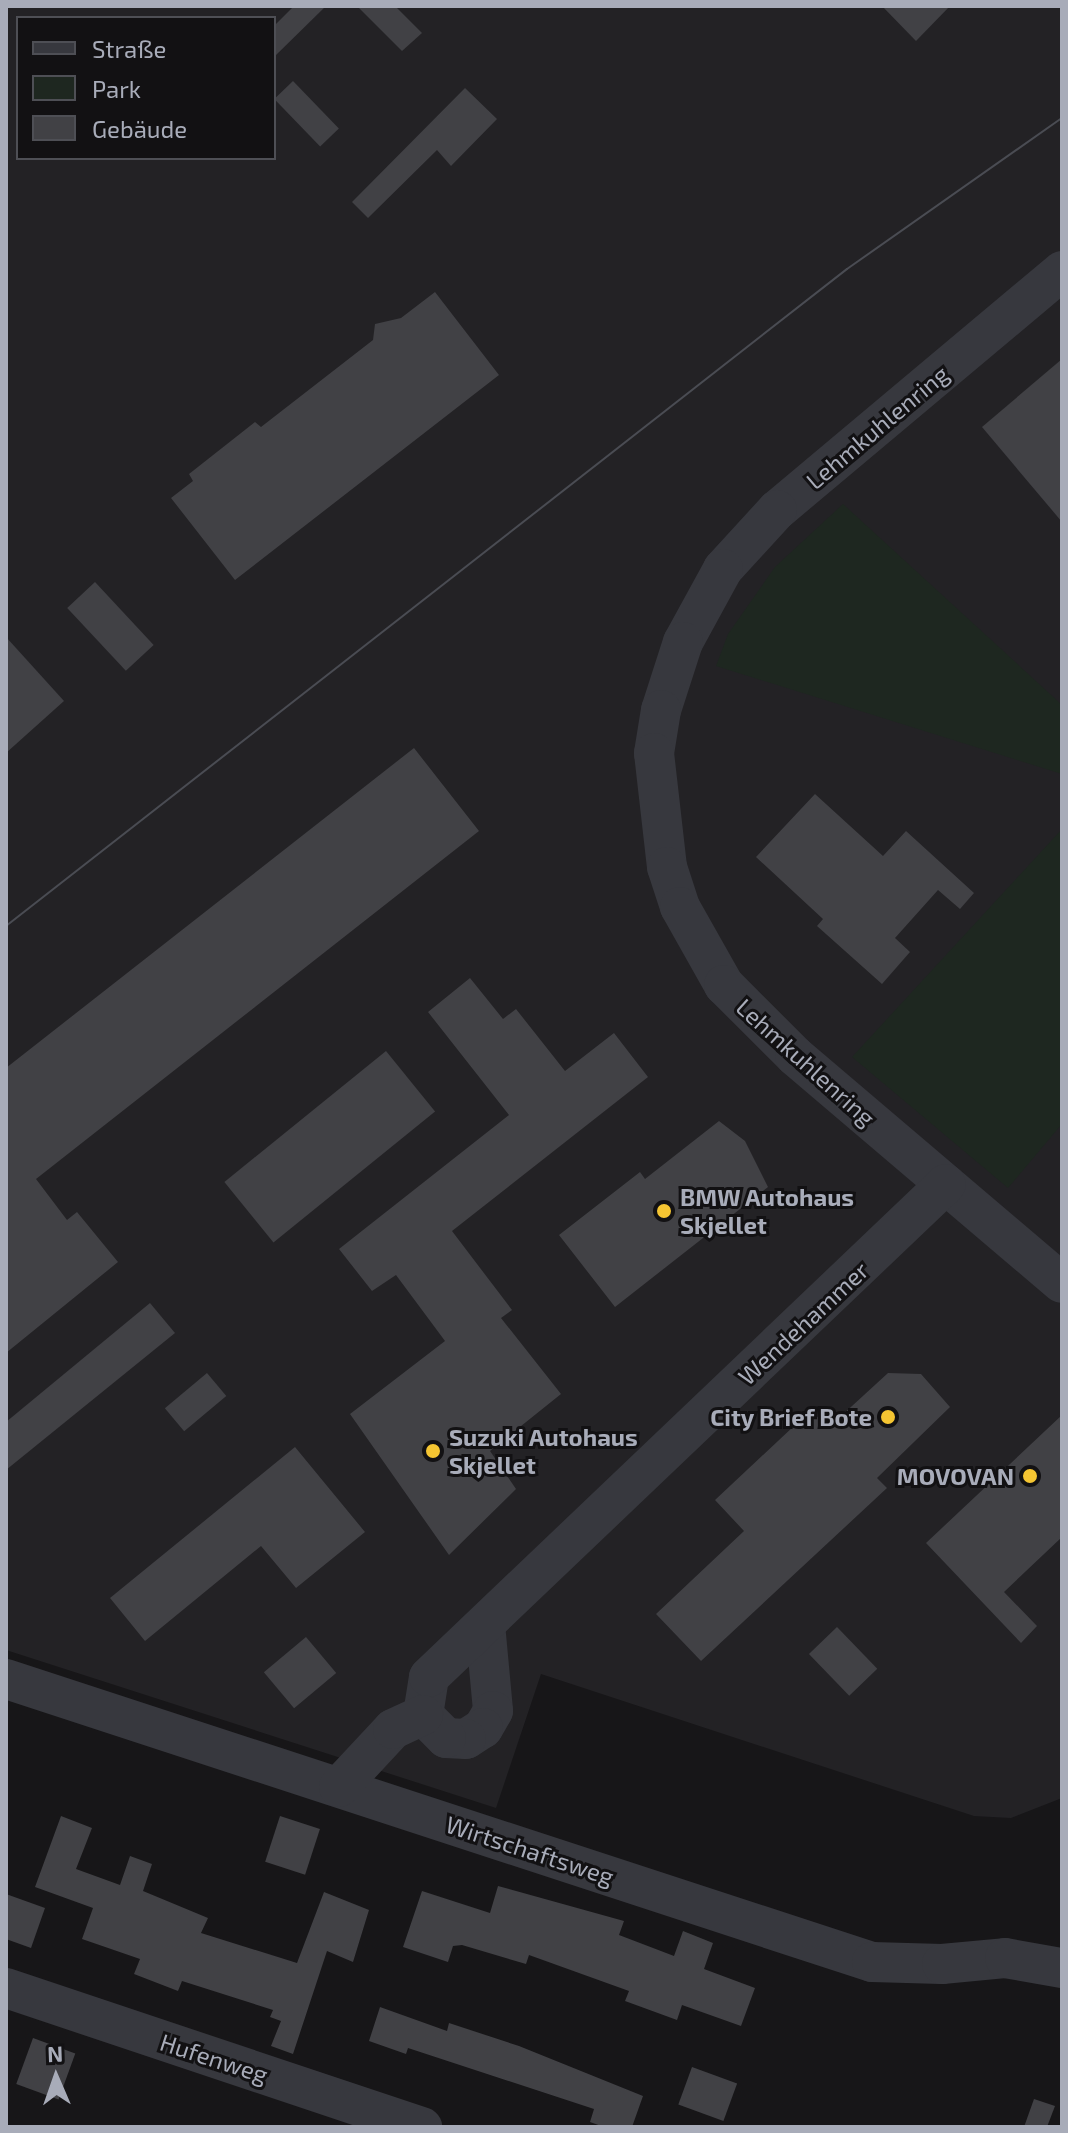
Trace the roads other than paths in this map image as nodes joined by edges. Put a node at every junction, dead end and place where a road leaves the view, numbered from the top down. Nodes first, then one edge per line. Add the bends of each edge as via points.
1 (1062, 271) edge
2 (946, 1184) junction
3 (1062, 1283) edge
4 (485, 1624) junction
5 (6, 1679) edge
6 (423, 1715) junction
7 (339, 1787) junction
8 (1062, 1968) edge
9 (6, 1988) edge
10 (422, 2127) edge

1 - 2 street, Lehmkuhlenring via 777,510 723,569 679,654 654,753 667,867 680,907 724,985 795,1056
2 - 3 street, Lehmkuhlenring
2 - 4 street, Wendehammer
4 - 6 street, Wendehammer via 429,1677
4 - 6 street via 493,1711 483,1728 466,1739 446,1738
5 - 7 street, Wirtschaftsweg
6 - 7 street via 393,1729
7 - 8 street, Wirtschaftsweg via 872,1962 942,1964 1005,1958
9 - 10 street, Hufenweg

